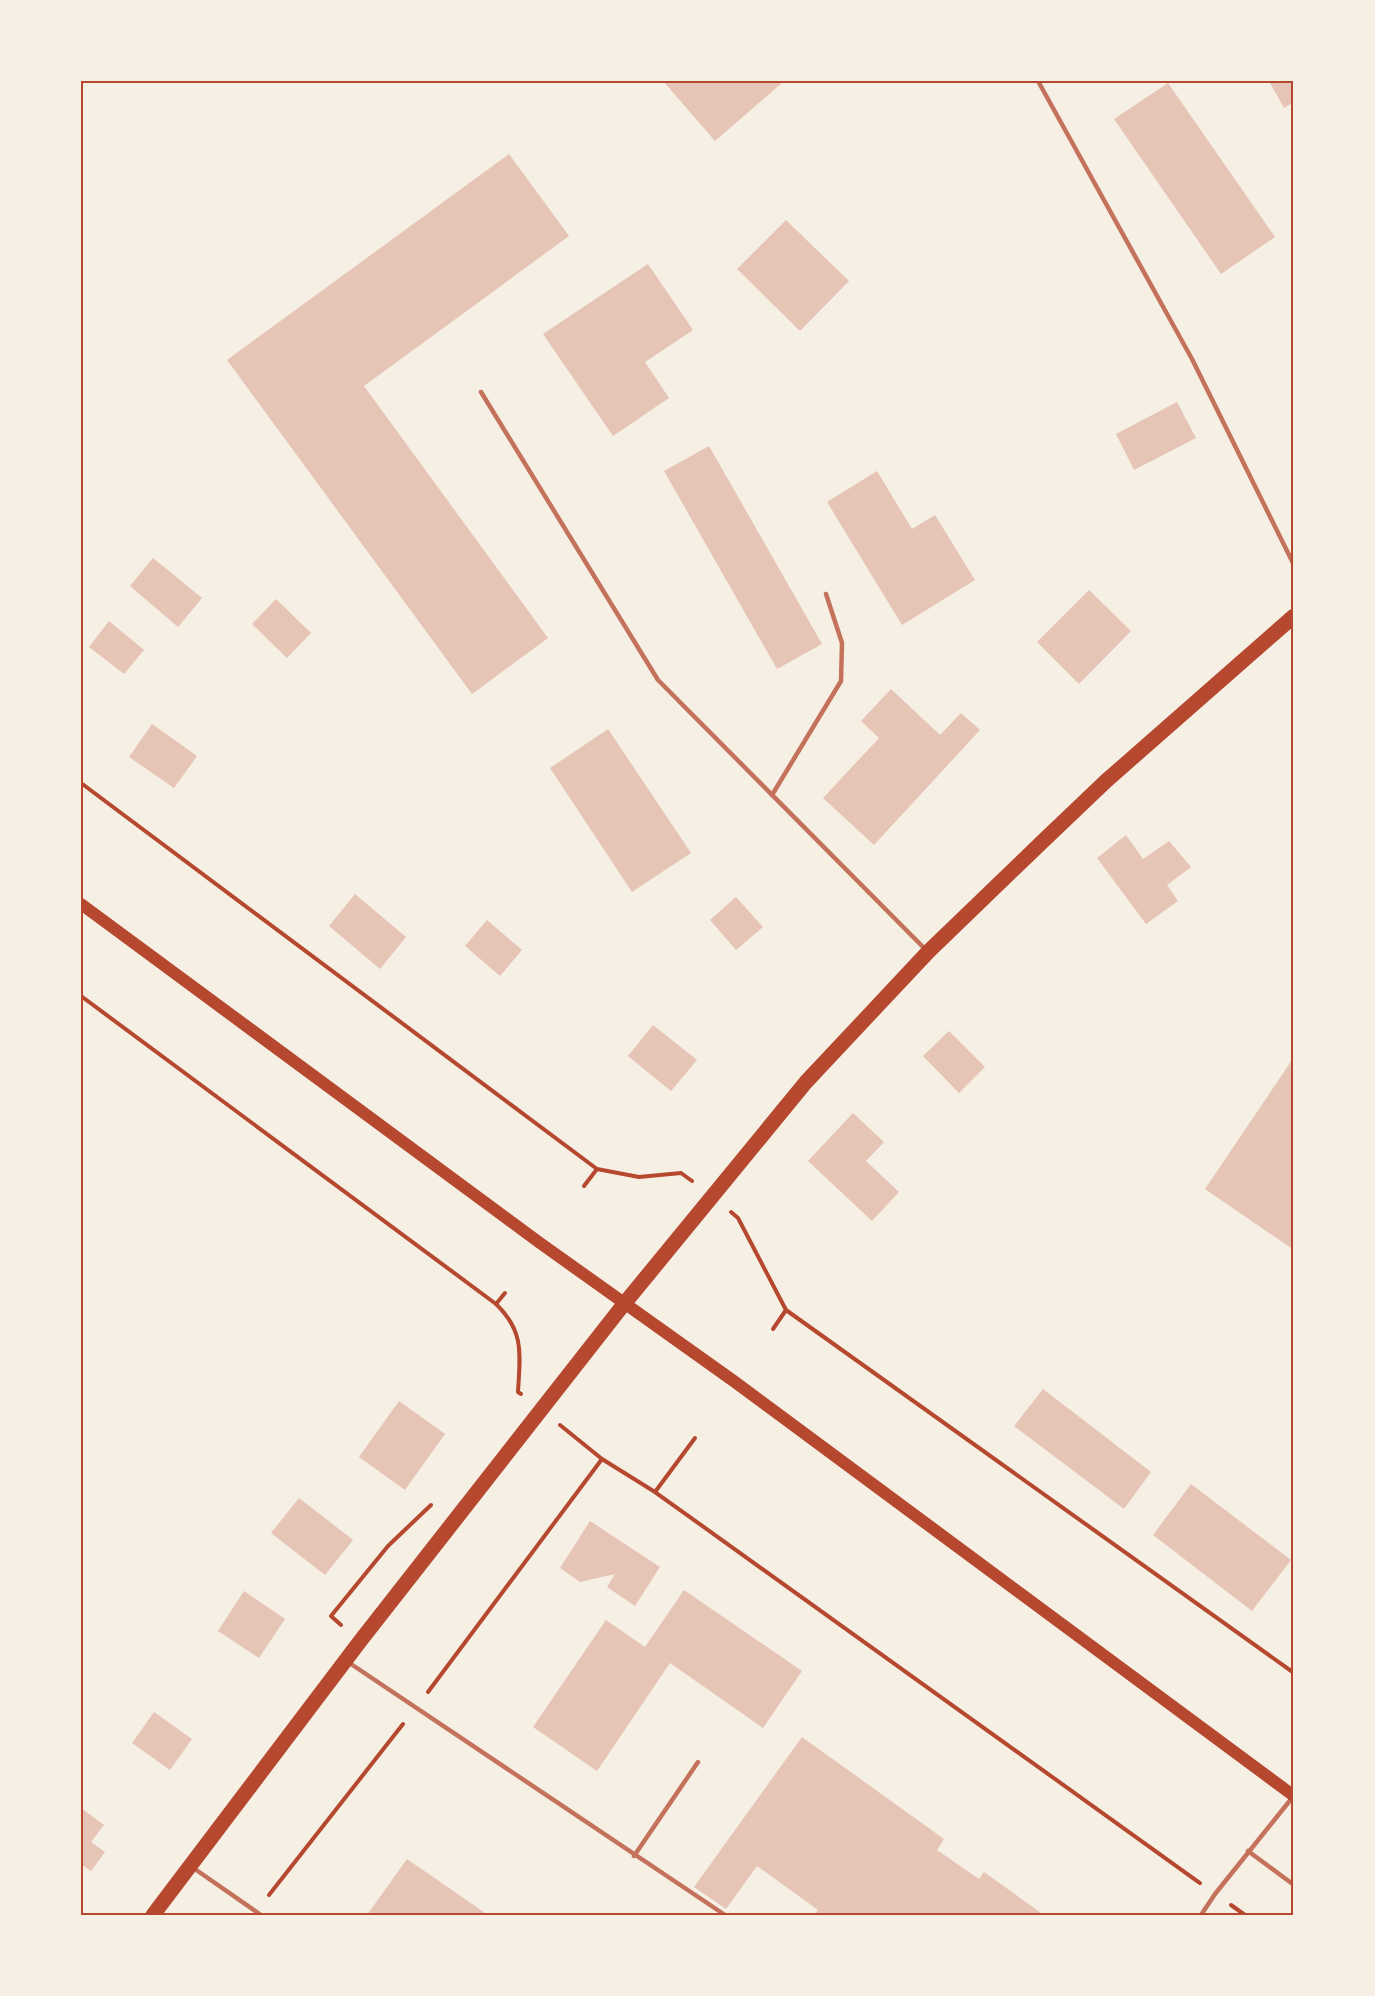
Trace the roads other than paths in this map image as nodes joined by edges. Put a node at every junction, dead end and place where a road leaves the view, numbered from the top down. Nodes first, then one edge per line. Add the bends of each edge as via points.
1 (1038, 81) edge
2 (480, 392) dead end
3 (1294, 565) edge
4 (826, 594) dead end
5 (1294, 616) edge
6 (772, 795) junction
7 (81, 904) edge
8 (928, 952) junction
9 (624, 1304) junction
10 (345, 1660) junction
11 (698, 1762) dead end
12 (1294, 1796) edge
13 (1248, 1851) junction
14 (634, 1856) junction
15 (191, 1866) junction
16 (1294, 1884) edge
17 (153, 1915) edge
18 (261, 1915) edge
19 (725, 1915) edge
20 (1201, 1915) edge

1 - 3 lane via 1192,359
2 - 6 lane via 658,680
4 - 6 lane via 842,643 841,681
5 - 8 main road via 1106,781
6 - 8 lane
7 - 9 main road
8 - 9 main road via 806,1082
9 - 10 main road
9 - 12 main road
10 - 14 lane
10 - 15 main road
11 - 14 lane
12 - 13 lane
13 - 16 lane
13 - 20 lane
14 - 19 lane
15 - 17 main road
15 - 18 lane

